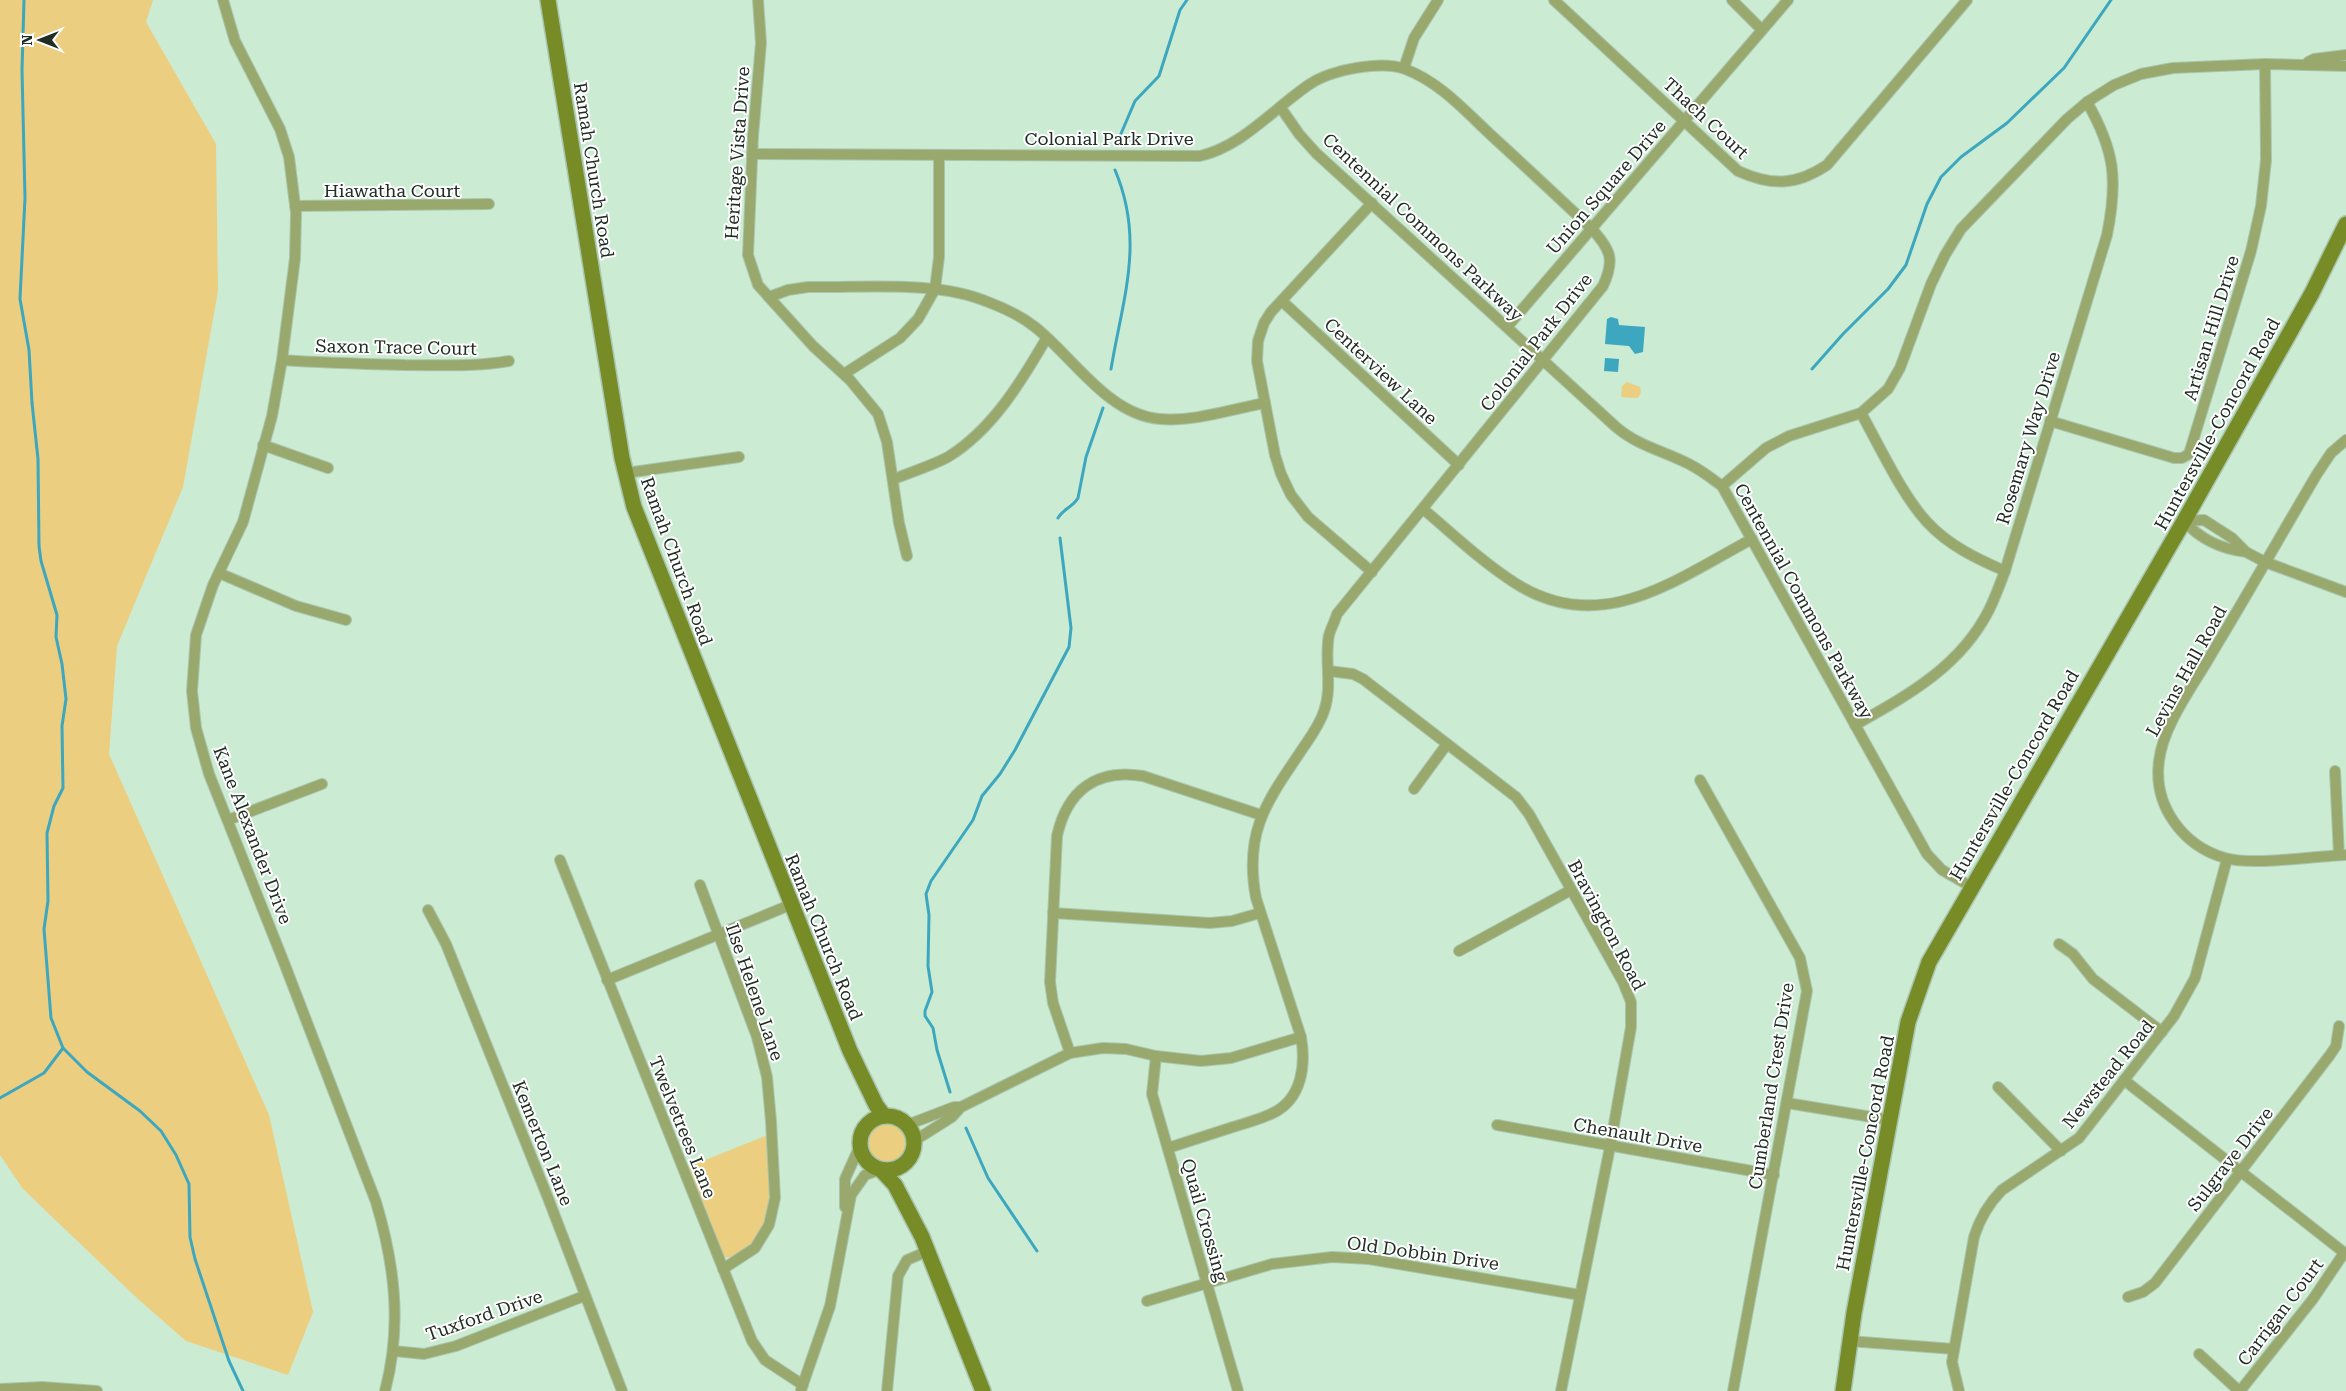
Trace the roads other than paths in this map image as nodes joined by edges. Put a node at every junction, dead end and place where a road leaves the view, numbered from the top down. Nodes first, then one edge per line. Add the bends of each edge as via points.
1 (223, 0) edge
2 (548, 0) edge
3 (758, 0) edge
4 (1438, 0) edge
5 (1554, 0) edge
6 (1732, 0) edge
7 (1788, 0) edge
8 (1967, 0) edge
9 (1762, 30) junction
10 (2346, 55) edge
11 (2266, 64) junction
12 (2303, 65) junction
13 (2346, 66) edge
14 (1404, 68) junction
15 (2087, 102) junction
16 (1281, 108) junction
17 (1684, 122) junction
18 (752, 154) junction
19 (939, 155) junction
20 (1372, 203) junction
21 (489, 204) dead end
22 (295, 206) junction
23 (2346, 224) edge
24 (1592, 229) junction
25 (936, 288) junction
26 (769, 298) junction
27 (1282, 301) junction
28 (1506, 327) junction
29 (1046, 339) junction
30 (282, 360) junction
31 (509, 361) dead end
32 (1544, 361) junction
33 (844, 374) junction
34 (1265, 403) junction
35 (1861, 414) junction
36 (2050, 422) junction
37 (2346, 440) edge
38 (263, 445) junction
39 (739, 457) dead end
40 (1459, 465) junction
41 (328, 468) dead end
42 (626, 473) junction
43 (894, 479) junction
44 (1722, 486) junction
45 (1423, 509) junction
46 (2184, 521) junction
47 (1752, 539) junction
48 (2246, 552) junction
49 (907, 556) dead end
50 (2265, 562) junction
51 (2005, 571) junction
52 (1372, 572) junction
53 (219, 573) junction
54 (2346, 592) edge
55 (346, 620) dead end
56 (1329, 671) junction
57 (1855, 725) junction
58 (1447, 744) junction
59 (2335, 771) dead end
60 (1700, 780) dead end
61 (322, 784) dead end
62 (1414, 789) dead end
63 (1261, 814) junction
64 (228, 820) junction
65 (2342, 855) edge
66 (2227, 859) junction
67 (560, 860) dead end
68 (700, 885) dead end
69 (1970, 886) junction
70 (1571, 890) junction
71 (790, 905) junction
72 (428, 910) dead end
73 (1260, 912) junction
74 (1053, 914) junction
75 (718, 935) junction
76 (2059, 944) dead end
77 (1459, 951) dead end
78 (607, 980) junction
79 (2339, 1026) dead end
80 (2162, 1032) junction
81 (1301, 1037) junction
82 (850, 1051) junction
83 (1070, 1052) junction
84 (1156, 1056) junction
85 (2124, 1080) junction
86 (1998, 1087) dead end
87 (1787, 1103) junction
88 (961, 1107) junction
89 (884, 1116) junction
90 (1890, 1120) junction
91 (867, 1124) junction
92 (907, 1125) junction
93 (1497, 1125) dead end
94 (914, 1141) junction
95 (1610, 1147) junction
96 (860, 1148) junction
97 (1168, 1148) junction
98 (2060, 1151) junction
99 (904, 1166) junction
100 (881, 1170) junction
101 (2242, 1171) junction
102 (1774, 1176) junction
103 (845, 1220) junction
104 (925, 1244) junction
105 (2345, 1253) edge
106 (722, 1269) junction
107 (1207, 1284) junction
108 (1580, 1295) junction
109 (584, 1296) junction
110 (2128, 1297) dead end
111 (1147, 1301) dead end
112 (1849, 1341) junction
113 (1954, 1349) junction
114 (394, 1351) junction
115 (2199, 1354) dead end
116 (802, 1388) edge
117 (0, 1389) edge
118 (97, 1391) edge
119 (385, 1391) edge
120 (622, 1391) edge
121 (887, 1391) edge
122 (983, 1391) edge
123 (1238, 1391) edge
124 (1560, 1391) edge
125 (1733, 1391) edge
126 (1843, 1391) edge
127 (1959, 1391) edge
128 (2239, 1391) edge

1 - 22 street, Kane Alexander Drive via 235,41 280,129 289,157
2 - 42 main road, Ramah Church Road
3 - 18 street, Heritage Vista Drive via 761,42
4 - 14 street via 1414,38
5 - 17 street, Thach Court
6 - 9 street
7 - 9 street, Union Square Drive
8 - 17 street, Thach Court via 1827,165 1813,175 1777,182 1758,180 1738,171
9 - 17 street, Union Square Drive
10 - 12 street via 2314,59
11 - 12 street
11 - 15 street via 2173,68 2142,74 2114,85
11 - 36 street, Artisan Hill Drive via 2266,160 2261,206 2251,251 2189,454 2174,458
12 - 13 street
14 - 16 street, Colonial Park Drive via 1375,66 1330,73 1310,84
14 - 24 street, Colonial Park Drive via 1443,90
15 - 35 street via 1961,229 1931,284 1900,368 1888,388
15 - 36 street, Rosemary Way Drive via 2109,148 2114,202
16 - 19 street, Colonial Park Drive via 1214,153 1200,156 1075,153
16 - 20 street, Centennial Commons Parkway via 1316,153
17 - 24 street, Union Square Drive
18 - 19 street, Colonial Park Drive
18 - 26 street, Heritage Vista Drive via 748,256 758,285
19 - 25 street
20 - 27 street
20 - 28 street, Centennial Commons Parkway
21 - 22 street, Hiawatha Court
22 - 30 street, Kane Alexander Drive via 295,258
23 - 46 main road, Huntersville-Concord Road via 2312,293
24 - 28 street, Union Square Drive
24 - 32 street, Colonial Park Drive via 1606,245 1611,261 1610,272 1603,286
25 - 26 street via 808,287 788,290
25 - 29 street via 987,301 1014,313
25 - 33 street via 918,319 900,338
26 - 33 street, Heritage Vista Drive
27 - 34 street via 1264,323 1258,341 1257,361
27 - 40 street, Centerview Lane
28 - 32 street, Centennial Commons Parkway
29 - 34 street via 1115,402 1140,416 1161,420
29 - 43 street via 1025,375 989,423 948,457
30 - 31 street, Saxon Trace Court via 462,366
30 - 38 street, Kane Alexander Drive
32 - 40 street, Colonial Park Drive
32 - 44 street, Centennial Commons Parkway via 1628,437 1688,463
33 - 43 street, Heritage Vista Drive via 878,414
34 - 52 street via 1275,455 1291,495 1308,517
35 - 44 street via 1789,436 1766,448
35 - 51 street via 1908,496 1927,522 1974,558
36 - 51 street, Rosemary Way Drive
37 - 50 street, Levins Hall Road via 2326,460
38 - 41 street
38 - 53 street, Kane Alexander Drive via 243,522
39 - 42 street
40 - 45 street, Colonial Park Drive
42 - 71 main road, Ramah Church Road via 634,507 660,577
43 - 49 street, Heritage Vista Drive
44 - 47 street, Centennial Commons Parkway
45 - 47 street via 1515,583 1536,595 1566,604 1595,606 1622,603 1645,595
45 - 52 street, Colonial Park Drive
46 - 48 street via 2196,534 2227,550
46 - 48 street via 2204,520 2232,538
46 - 69 main road, Huntersville-Concord Road
47 - 57 street, Centennial Commons Parkway
48 - 50 street
50 - 54 street
50 - 66 street, Levins Hall Road via 2168,731 2159,760 2164,804 2175,826 2194,844
51 - 57 street, Rosemary Way Drive via 1989,611 1967,644 1945,668 1914,692
52 - 56 street, Colonial Park Drive via 1337,614 1329,636
53 - 55 street via 296,606
53 - 64 street, Kane Alexander Drive via 197,629 192,658 192,691 203,755
56 - 58 street, Bravington Road via 1353,674 1363,679
56 - 63 street, Colonial Park Drive via 1328,695 1320,720
57 - 69 street, Centennial Commons Parkway via 1927,854 1942,870
58 - 62 street
58 - 70 street, Bravington Road via 1516,797 1529,814
59 - 65 street
60 - 87 street, Cumberland Crest Drive via 1804,969 1807,991
61 - 64 street
63 - 73 street, Colonial Park Drive via 1252,862
63 - 74 street via 1143,776 1127,773 1096,780 1071,800 1062,816 1057,836
64 - 114 street, Kane Alexander Drive via 376,1202 394,1279
65 - 66 street, Levins Hall Road
66 - 80 street, Newstead Road via 2195,978 2181,1006
67 - 78 street, Twelvetrees Lane
68 - 75 street, Ilse Helene Lane
69 - 90 main road, Huntersville-Concord Road via 1928,962 1914,1000
70 - 77 street
70 - 95 street, Bravington Road via 1631,1002 1631,1027
71 - 75 street
71 - 82 main road, Ramah Church Road
72 - 109 street, Kemerton Lane via 457,971
73 - 74 street via 1232,921 1210,923
73 - 81 street, Colonial Park Drive
74 - 83 street via 1050,982 1053,1003
75 - 78 street
75 - 106 street, Ilse Helene Lane via 749,1014 767,1077 775,1198 763,1238 745,1257
76 - 80 street via 2073,954 2093,979
78 - 106 street, Twelvetrees Lane
79 - 101 street, Sulgrave Drive via 2336,1046 2330,1055
80 - 85 street, Newstead Road
81 - 84 street via 1231,1058 1200,1062
81 - 97 street, Colonial Park Drive via 1304,1054 1299,1086 1290,1100 1275,1113
82 - 89 main road, Ramah Church Road
82 - 91 main road, Ramah Church Road
83 - 84 street via 1126,1049
83 - 88 street
84 - 97 street, Quail Crossing via 1152,1094
85 - 98 street, Newstead Road via 2086,1130
85 - 101 street
86 - 98 street
87 - 90 street
87 - 102 street, Cumberland Crest Drive
88 - 92 street
88 - 94 street via 952,1117
89 - 91 main road
89 - 92 main road via 896,1117
90 - 112 main road, Huntersville-Concord Road
91 - 96 main road, Ramah Church Road via 860,1139
92 - 94 main road
93 - 95 street, Chenault Drive
94 - 99 main road via 911,1156
95 - 102 street, Chenault Drive
95 - 108 street, Bravington Road
96 - 100 main road via 867,1163
96 - 103 street via 845,1179
97 - 107 street, Quail Crossing
98 - 113 street, Newstead Road via 2002,1190 1986,1208 1974,1237
99 - 100 main road via 892,1171
99 - 104 main road via 904,1179
100 - 103 street via 865,1175 857,1184
100 - 104 main road via 895,1185
101 - 105 street
101 - 110 street, Sulgrave Drive via 2155,1283 2144,1292
102 - 125 street, Cumberland Crest Drive
103 - 116 street via 830,1306
104 - 121 street via 907,1260 898,1276
104 - 122 main road
105 - 128 street, Carrigan Court via 2313,1299
106 - 116 street, Twelvetrees Lane via 757,1350
107 - 108 street, Old Dobbin Drive via 1272,1264 1332,1257 1369,1259
107 - 111 street, Old Dobbin Drive
107 - 123 street, Quail Crossing
108 - 124 street, Bravington Road
109 - 114 street, Tuxford Drive via 456,1346 424,1354
109 - 120 street, Kemerton Lane
112 - 113 street
112 - 126 main road, Huntersville-Concord Road
113 - 127 street, Newstead Road via 1952,1369
114 - 119 street, Kane Alexander Drive
115 - 128 street
117 - 118 street via 42,1387

